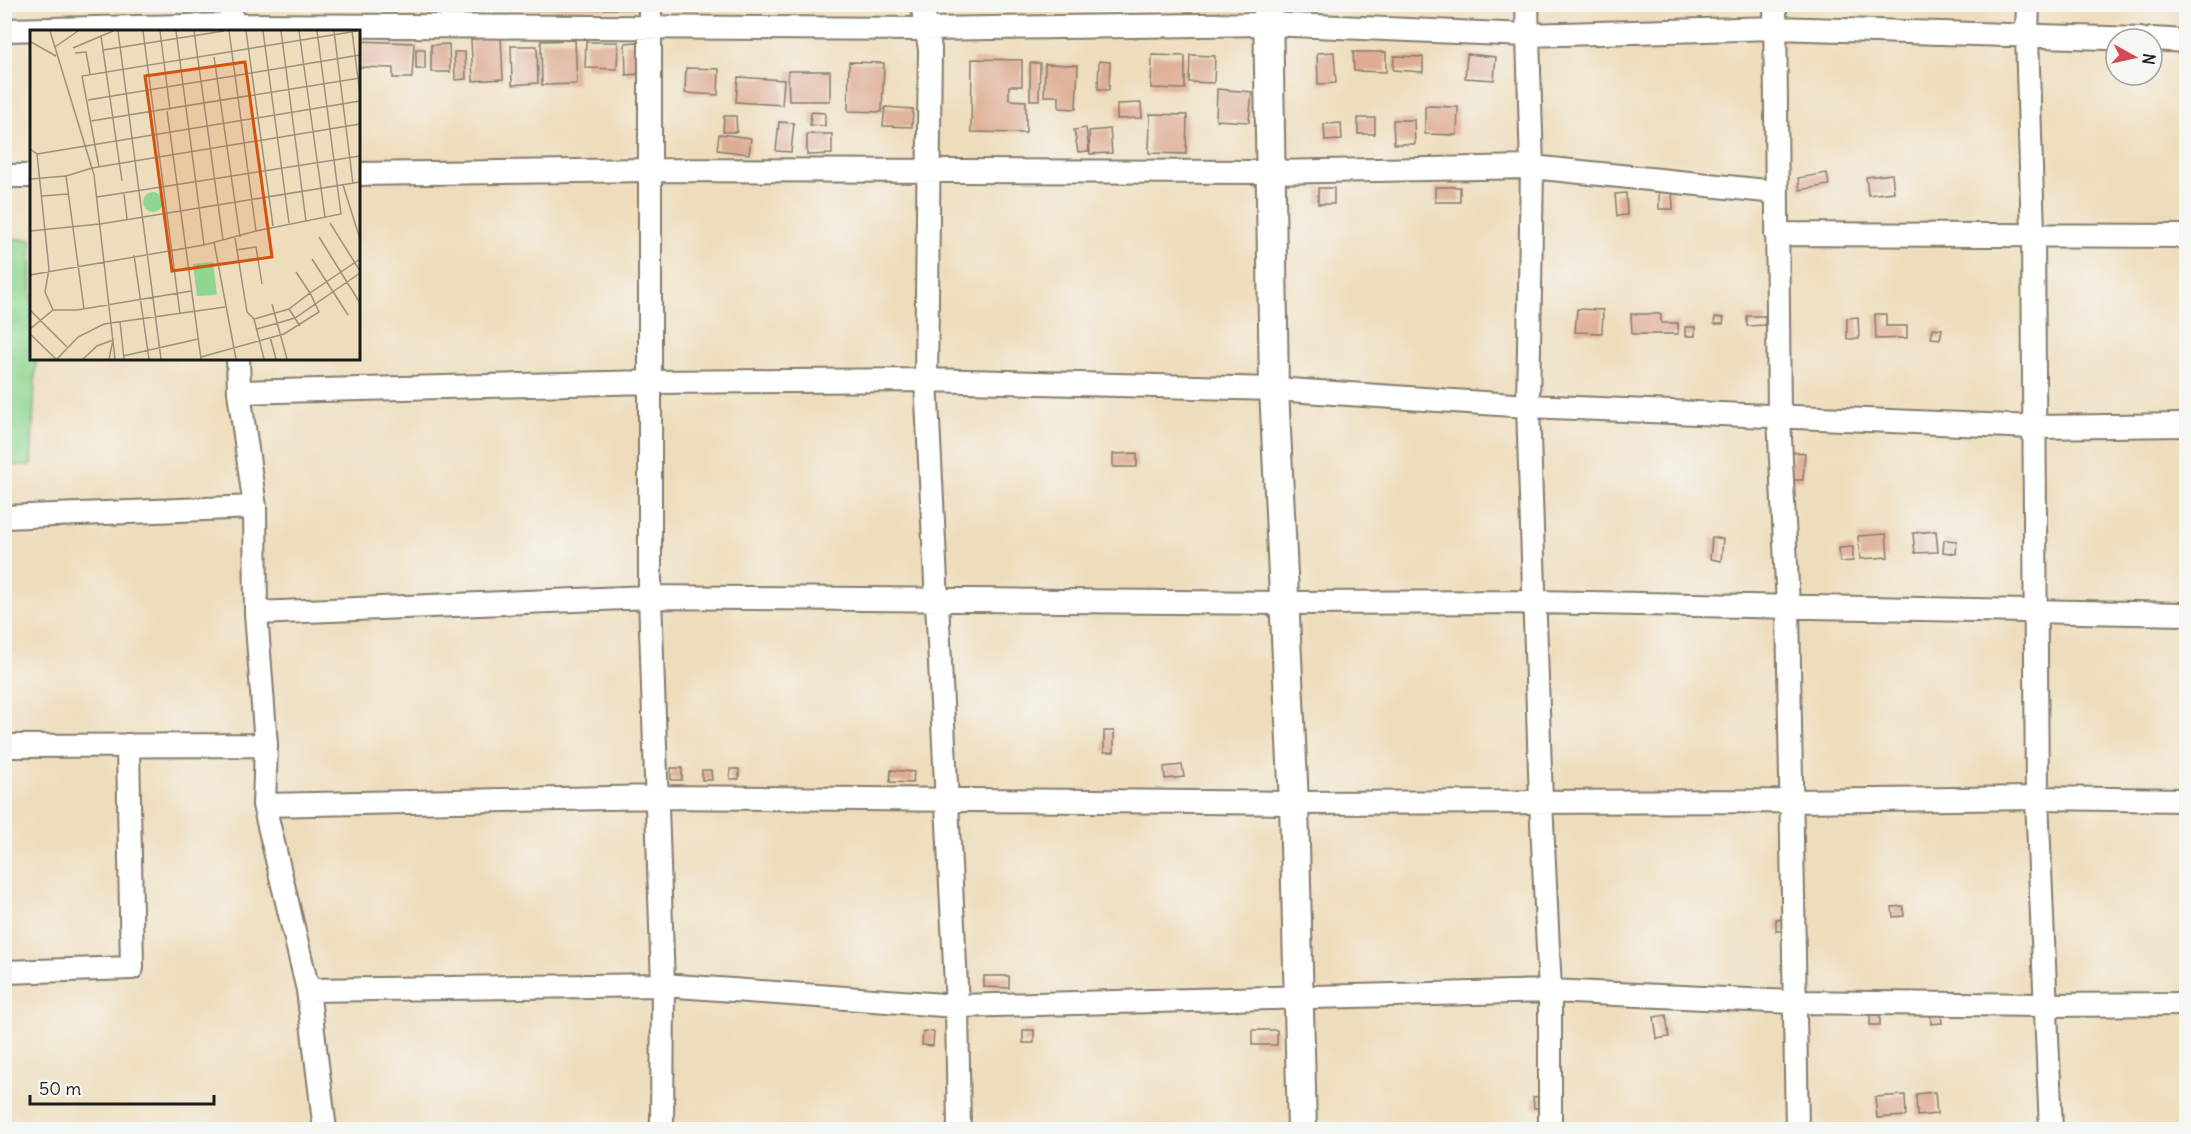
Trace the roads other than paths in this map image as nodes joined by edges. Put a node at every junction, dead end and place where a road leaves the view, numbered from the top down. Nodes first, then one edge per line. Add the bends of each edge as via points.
1 (650, 4) edge
2 (922, 4) edge
3 (1527, 4) edge
4 (1775, 4) edge
5 (2028, 4) edge
6 (1268, 14) edge
7 (231, 20) edge
8 (650, 28) junction
9 (1775, 28) junction
10 (926, 29) junction
11 (4, 30) edge
12 (1527, 35) junction
13 (2027, 35) junction
14 (2104, 38) edge
15 (2164, 40) edge
16 (2187, 41) edge
17 (1532, 167) junction
18 (651, 170) junction
19 (928, 171) junction
20 (1270, 172) junction
21 (360, 174) edge
22 (4, 176) edge
23 (30, 176) edge
24 (1776, 192) junction
25 (1776, 234) junction
26 (2033, 234) junction
27 (2187, 236) edge
28 (238, 360) edge
29 (926, 380) junction
30 (650, 382) junction
31 (1274, 389) junction
32 (239, 392) junction
33 (1528, 406) junction
34 (1779, 417) junction
35 (2187, 424) edge
36 (2034, 427) junction
37 (255, 507) junction
38 (4, 517) edge
39 (651, 597) junction
40 (937, 600) junction
41 (1534, 602) junction
42 (1286, 603) junction
43 (1788, 607) junction
44 (2035, 611) junction
45 (256, 613) junction
46 (2187, 614) edge
47 (266, 745) junction
48 (4, 746) edge
49 (128, 746) junction
50 (658, 798) junction
51 (2037, 798) junction
52 (947, 800) junction
53 (2187, 800) edge
54 (1541, 801) junction
55 (1792, 801) junction
56 (1294, 802) junction
57 (264, 805) junction
58 (4, 972) edge
59 (663, 986) junction
60 (308, 990) junction
61 (1550, 991) junction
62 (1299, 998) junction
63 (1794, 1002) junction
64 (2187, 1004) edge
65 (2046, 1005) junction
66 (957, 1006) junction
67 (325, 1130) edge
68 (662, 1130) edge
69 (959, 1130) edge
70 (1302, 1130) edge
71 (1550, 1130) edge
72 (1797, 1130) edge
73 (2051, 1130) edge

1 - 8 street
2 - 10 street
3 - 12 street
4 - 9 street
5 - 13 street
6 - 10 street
6 - 12 street
6 - 20 street
7 - 8 street
7 - 11 street
8 - 10 street
8 - 18 street
9 - 12 street
9 - 13 street
9 - 24 street
10 - 19 street via 930,49
12 - 17 street
13 - 14 street
13 - 26 street
15 - 16 street
17 - 20 street
17 - 24 street
17 - 33 street
18 - 19 street
18 - 21 street
18 - 30 street
19 - 20 street
19 - 29 street
20 - 31 street
22 - 23 street
24 - 25 street
25 - 26 street
25 - 34 street
26 - 27 street
26 - 36 street
28 - 32 street
29 - 30 street
29 - 31 street
29 - 40 street
30 - 32 street
30 - 39 street
31 - 33 street
31 - 42 street
32 - 37 street
33 - 34 street
33 - 41 street
34 - 36 street
34 - 43 street
35 - 36 street
36 - 44 street
37 - 38 street
37 - 45 street
39 - 40 street
39 - 45 street
39 - 50 street
40 - 42 street
40 - 52 street
41 - 42 street
41 - 43 street
41 - 54 street
42 - 56 street
43 - 44 street
43 - 55 street
44 - 46 street
44 - 51 street
45 - 47 street
47 - 49 street
47 - 57 street
48 - 49 street
49 - 58 street via 132,968
50 - 52 street
50 - 57 street
50 - 59 street
51 - 53 street
51 - 55 street
51 - 65 street
52 - 56 street
52 - 66 street
54 - 55 street
54 - 56 street
54 - 61 street
55 - 63 street
56 - 62 street
57 - 60 street
59 - 60 street
59 - 66 street
59 - 68 street
60 - 67 street
61 - 62 street
61 - 63 street
61 - 71 street
62 - 66 street
62 - 70 street
63 - 65 street
63 - 72 street
64 - 65 street
65 - 73 street
66 - 69 street

